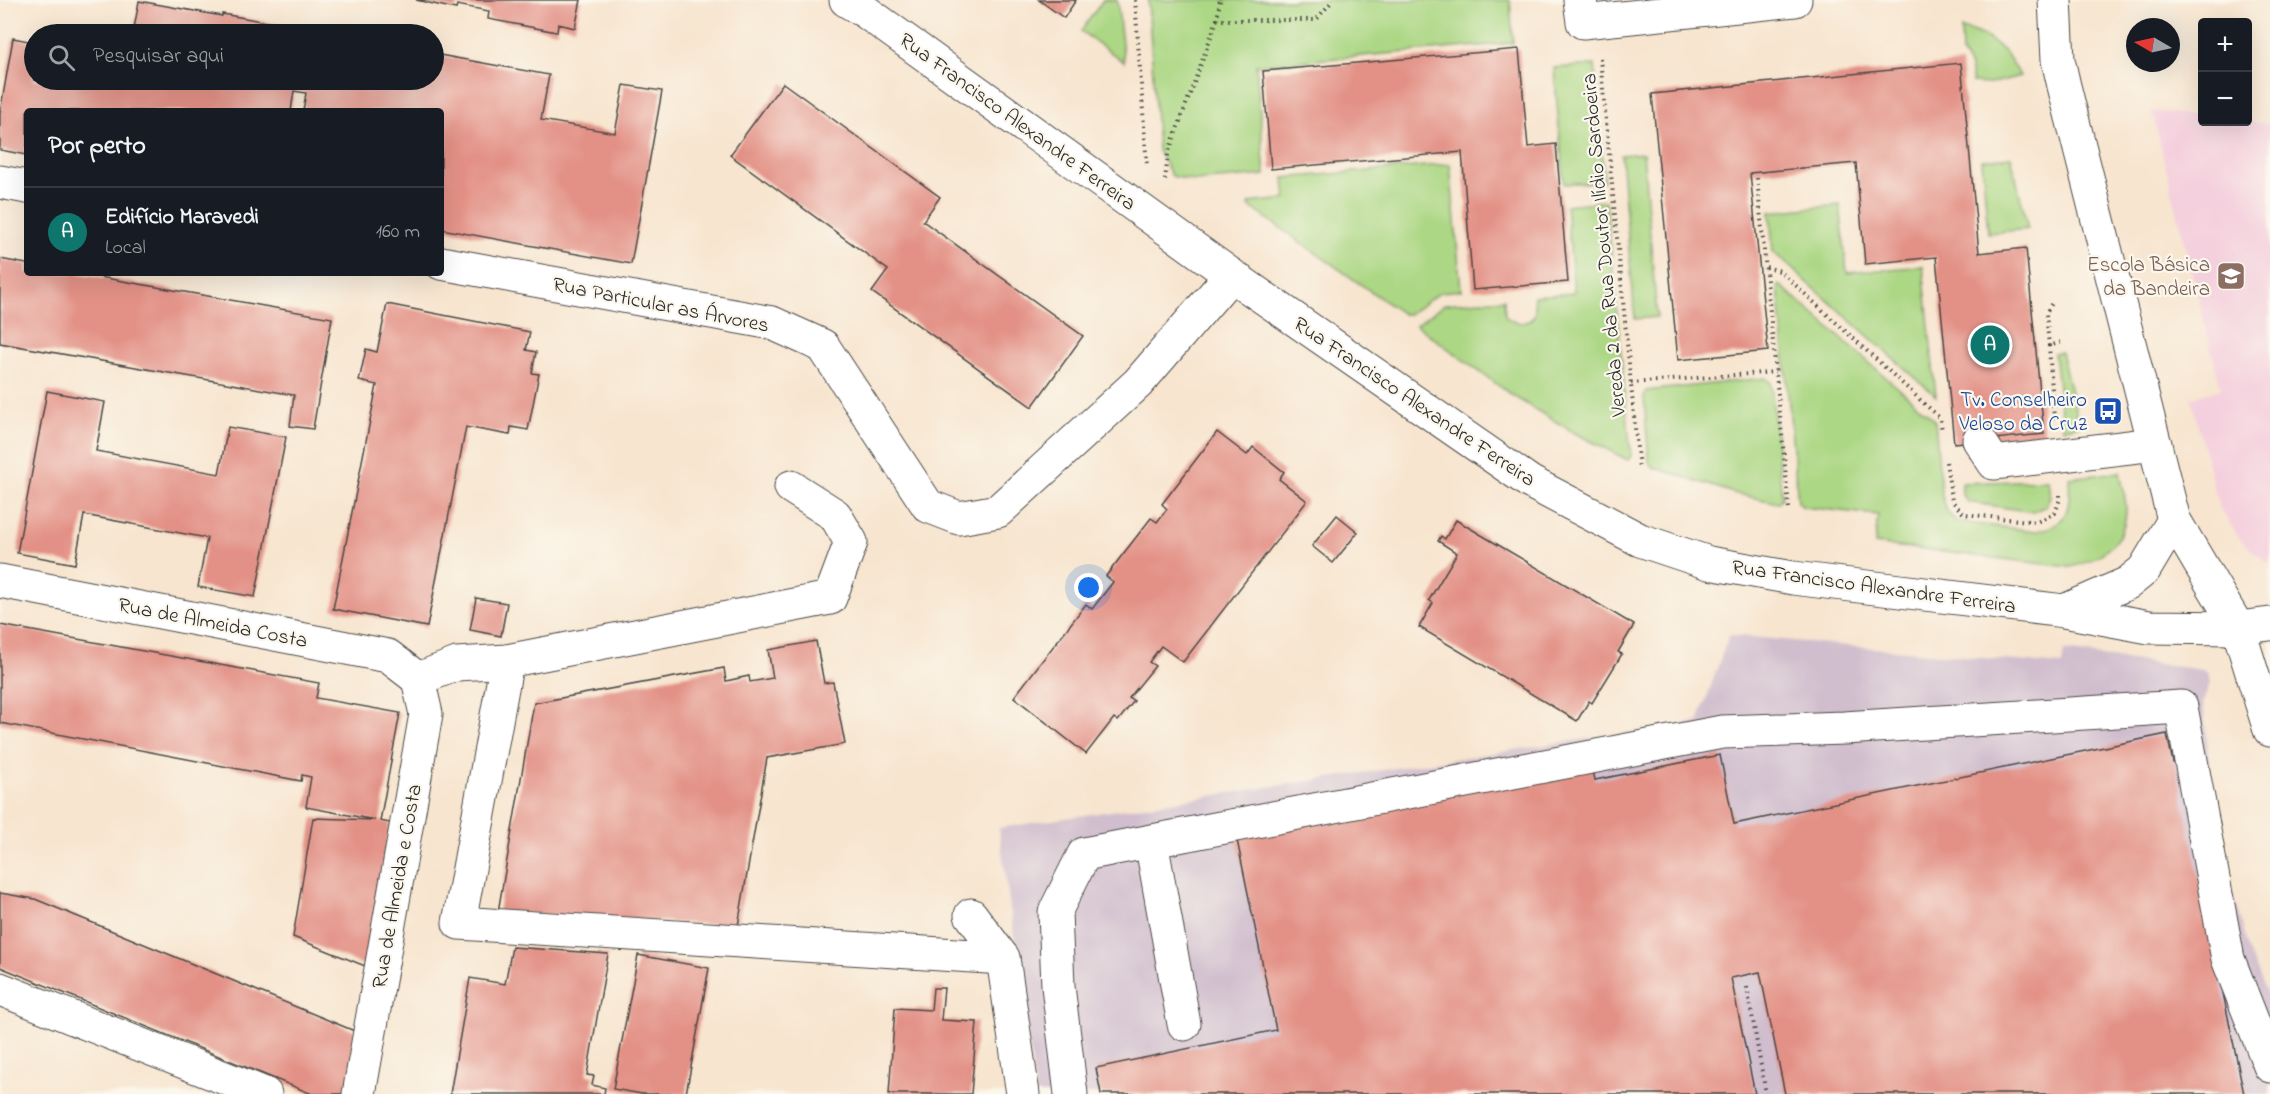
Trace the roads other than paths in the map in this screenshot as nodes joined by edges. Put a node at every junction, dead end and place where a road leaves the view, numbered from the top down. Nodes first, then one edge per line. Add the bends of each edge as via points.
1 (846, 0) edge
2 (1795, 0) edge
3 (2055, 0) edge
4 (1581, 11) edge
5 (0, 182) edge
6 (24, 186) edge
7 (444, 264) edge
8 (1231, 275) junction
9 (1979, 440) dead end
10 (2155, 444) junction
11 (791, 487) dead end
12 (2174, 520) junction
13 (0, 581) edge
14 (2064, 611) junction
15 (2270, 624) edge
16 (2238, 628) junction
17 (2270, 637) edge
18 (507, 661) junction
19 (418, 679) junction
20 (2270, 730) edge
21 (1151, 841) junction
22 (971, 915) dead end
23 (1003, 958) junction
24 (0, 989) edge
25 (1184, 1024) dead end
26 (2270, 1066) edge
27 (265, 1094) edge
28 (360, 1094) edge
29 (1023, 1094) edge
30 (1071, 1094) edge

1 - 8 street, Rua Francisco Alexandre Ferreira
2 - 4 street
3 - 10 street via 2058,60 2064,87
5 - 6 street
7 - 8 street, Rua Particular as Árvores via 772,323 823,346 928,506 959,518 998,511 1138,383
8 - 14 street, Rua Francisco Alexandre Ferreira via 1530,482 1640,540 1709,563 1793,578
9 - 10 street via 1994,463
10 - 12 street
11 - 18 street via 835,515 851,542 830,598
12 - 14 street via 2144,570 2128,583
12 - 16 street
13 - 19 street, Rua de Almeida Costa via 388,656
14 - 16 street, Rua Francisco Alexandre Ferreira via 2149,627
15 - 16 street
16 - 17 street
16 - 20 street
18 - 19 street via 457,664
18 - 23 street via 459,923
19 - 28 street, Rua de Almeida e Costa via 426,714
21 - 25 street
21 - 26 street via 1722,732 2181,707 2228,959
21 - 30 street via 1084,854 1055,912 1058,986
22 - 23 street
23 - 29 street
24 - 27 street

